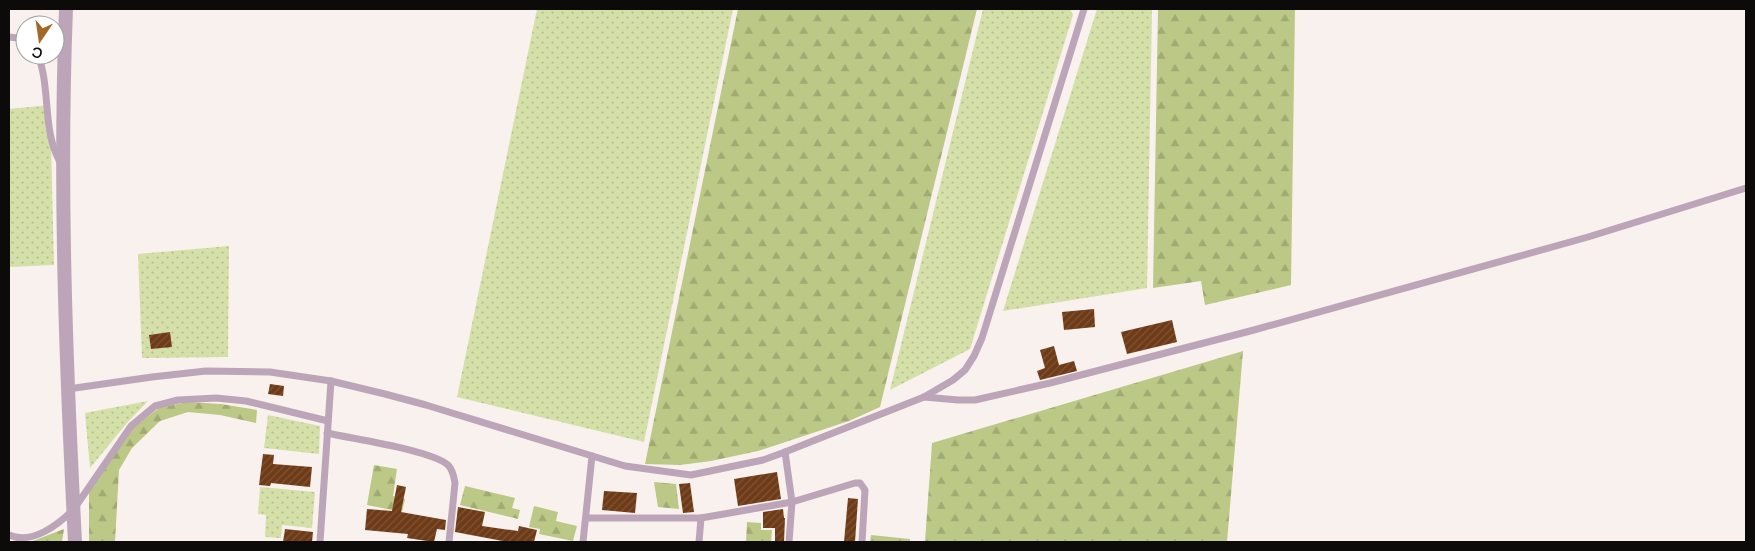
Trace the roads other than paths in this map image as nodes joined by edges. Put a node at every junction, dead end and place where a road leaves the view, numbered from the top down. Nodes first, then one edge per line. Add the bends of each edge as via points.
1 (66, 9) edge
2 (1084, 9) edge
3 (40, 65) edge
4 (63, 169) junction
5 (1746, 188) edge
6 (331, 381) junction
7 (68, 389) junction
8 (924, 397) junction
9 (328, 421) junction
10 (327, 433) junction
11 (785, 452) junction
12 (592, 456) junction
13 (792, 502) junction
14 (74, 509) junction
15 (586, 518) junction
16 (701, 518) junction
17 (9, 535) edge
18 (75, 542) edge
19 (320, 542) edge
20 (449, 542) edge
21 (583, 542) edge
22 (699, 542) edge
23 (789, 542) edge
24 (862, 542) edge

1 - 4 street
2 - 8 lane via 982,338 965,370
3 - 4 lane via 51,139
4 - 7 street
5 - 8 lane via 1588,237 1050,383 975,400
6 - 7 lane via 270,372 206,371
6 - 9 lane
6 - 12 lane via 426,405
7 - 14 street
8 - 11 lane
9 - 10 lane
9 - 14 lane via 246,401 216,398 178,400 155,406 131,426
10 - 19 lane
10 - 20 lane via 412,451 450,467 455,483
11 - 12 lane via 763,460 691,475 624,466
11 - 13 lane
12 - 15 lane
13 - 16 lane
13 - 23 lane
13 - 24 lane via 860,484 865,490
14 - 17 lane via 57,525 29,537
14 - 18 street
15 - 16 lane
15 - 21 lane
16 - 22 lane

